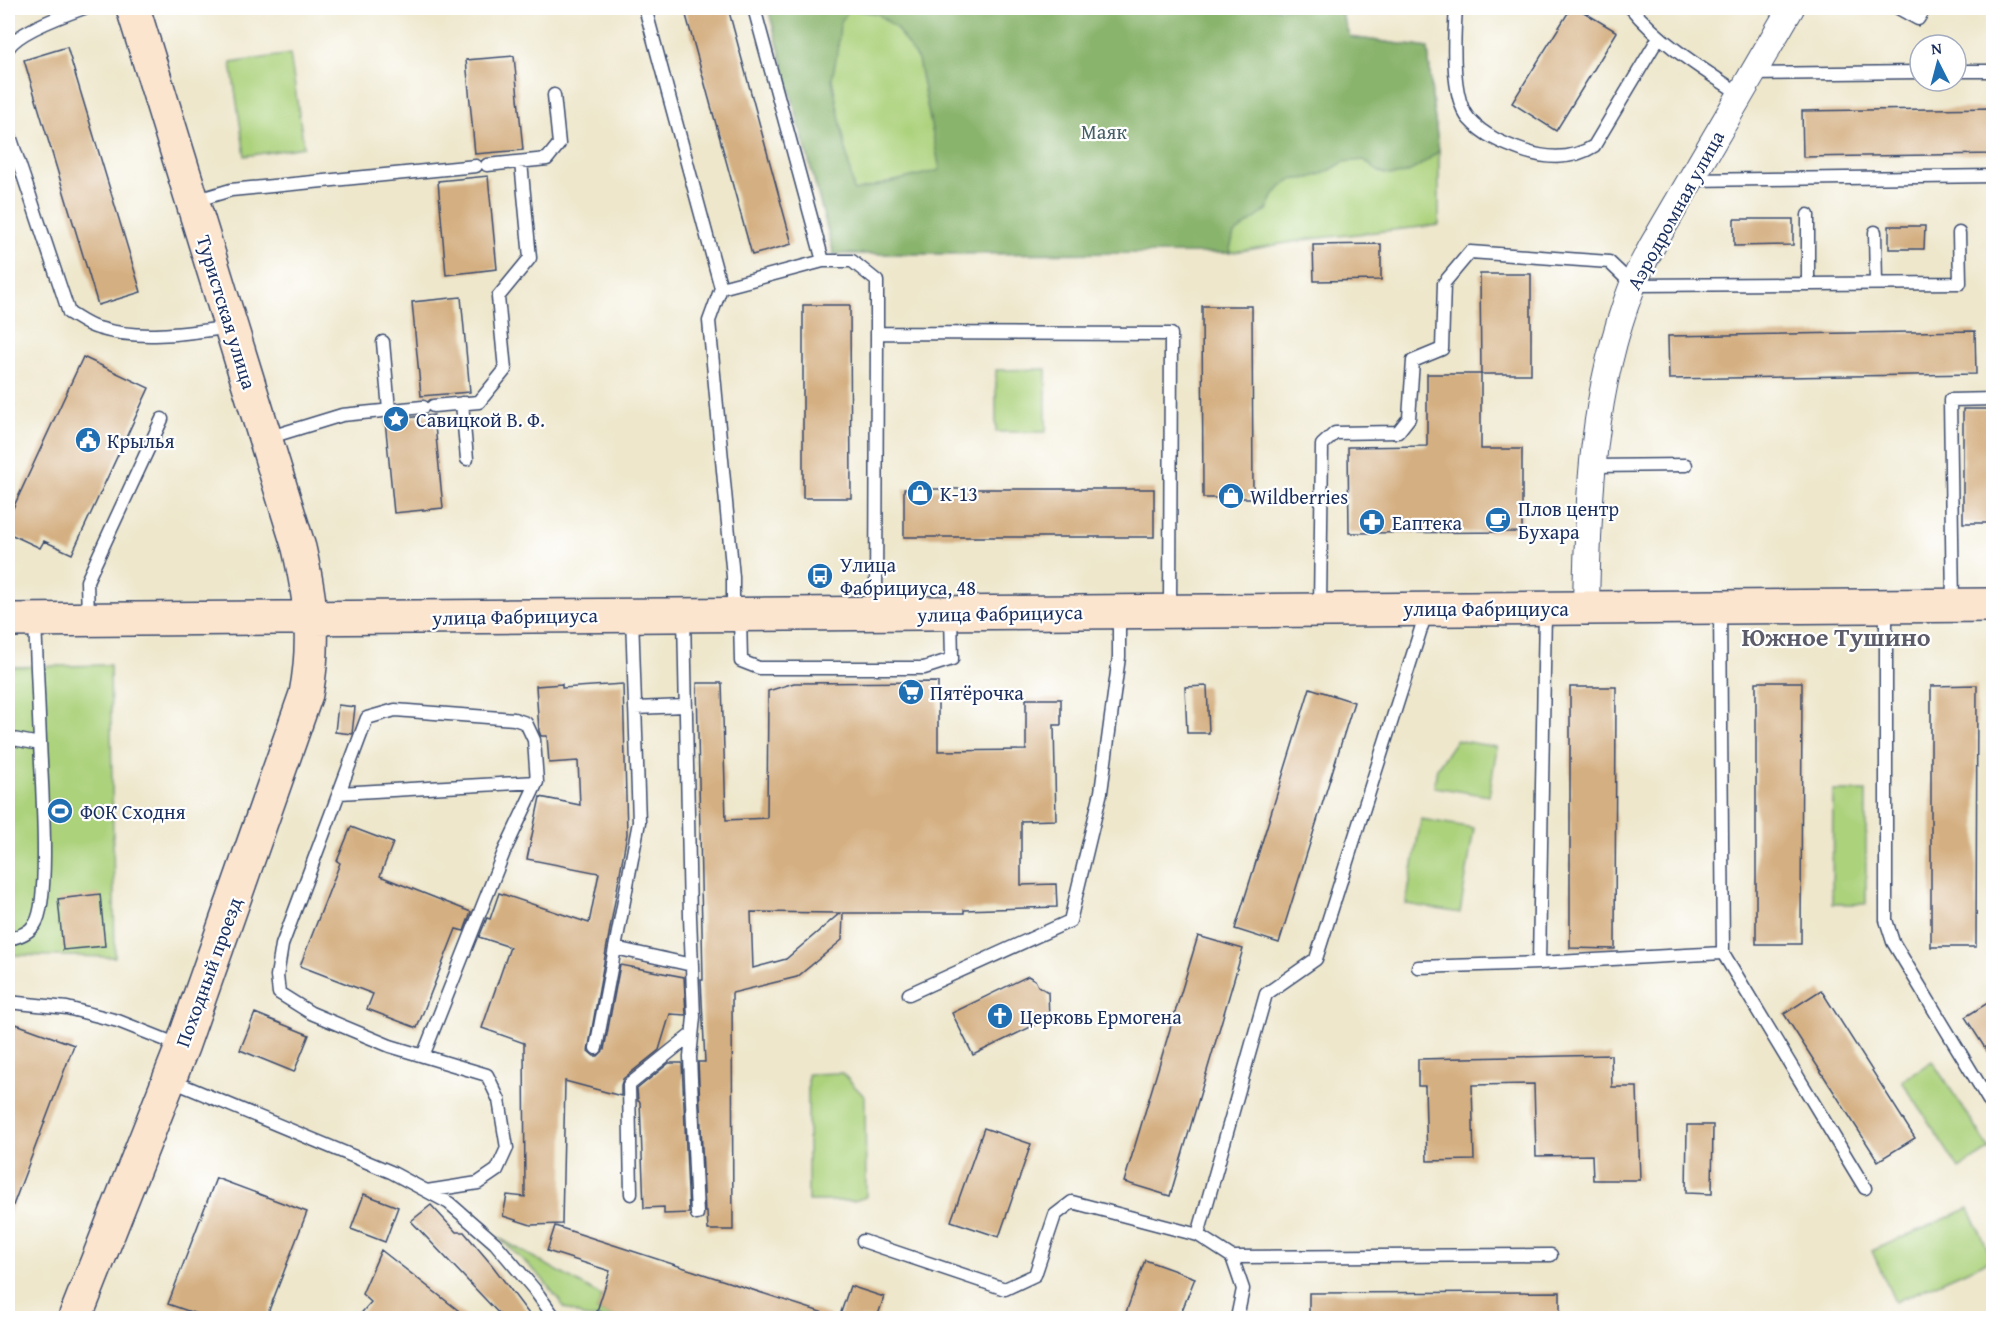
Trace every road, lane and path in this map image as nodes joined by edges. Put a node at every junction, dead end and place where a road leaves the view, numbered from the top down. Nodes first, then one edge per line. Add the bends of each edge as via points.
1 (84, 8) edge
2 (133, 8) edge
3 (645, 8) edge
4 (754, 8) edge
5 (1456, 8) edge
6 (1631, 8) edge
7 (1791, 8) edge
8 (1898, 8) edge
9 (1925, 8) edge
10 (1659, 37) junction
11 (8, 48) edge
12 (1968, 71) edge
13 (1994, 71) edge
14 (1908, 73) edge
15 (1746, 84) junction
16 (554, 95) dead end
17 (8, 130) edge
18 (521, 162) junction
19 (1994, 176) edge
20 (1689, 180) junction
21 (193, 202) junction
22 (1808, 215) dead end
23 (1875, 232) dead end
24 (1959, 233) dead end
25 (823, 261) junction
26 (1808, 284) junction
27 (1876, 284) junction
28 (1633, 285) junction
29 (721, 288) junction
30 (232, 327) junction
31 (877, 333) junction
32 (383, 342) dead end
33 (1994, 399) edge
34 (462, 403) junction
35 (389, 410) junction
36 (162, 419) dead end
37 (266, 438) junction
38 (467, 459) dead end
39 (1686, 465) dead end
40 (1592, 466) junction
41 (1994, 605) edge
42 (1886, 606) junction
43 (1953, 606) junction
44 (1720, 607) junction
45 (1545, 608) junction
46 (1587, 608) junction
47 (1427, 609) junction
48 (1170, 610) junction
49 (1320, 610) junction
50 (1119, 612) junction
51 (684, 614) junction
52 (737, 614) junction
53 (876, 614) junction
54 (951, 614) junction
55 (632, 615) junction
56 (311, 618) junction
57 (21, 620) edge
58 (88, 620) junction
59 (685, 706) junction
60 (635, 708) junction
61 (8, 738) edge
62 (40, 744) junction
63 (537, 782) junction
64 (339, 793) junction
65 (8, 939) edge
66 (615, 948) junction
67 (1723, 953) junction
68 (1539, 963) junction
69 (692, 965) junction
70 (1418, 967) dead end
71 (909, 994) dead end
72 (8, 1002) edge
73 (693, 1034) junction
74 (182, 1047) junction
75 (597, 1047) dead end
76 (423, 1056) junction
77 (169, 1079) junction
78 (1994, 1109) edge
79 (1865, 1188) dead end
80 (427, 1191) junction
81 (631, 1194) dead end
82 (697, 1214) dead end
83 (1198, 1235) junction
84 (863, 1241) dead end
85 (1551, 1255) dead end
86 (1232, 1257) junction
87 (75, 1318) edge
88 (555, 1318) edge
89 (1237, 1318) edge

1 - 11 lane via 55,18 12,41
2 - 21 main road, Туристская улица
3 - 29 lane
4 - 25 lane
5 - 10 lane via 1457,93 1468,119 1495,140 1542,157 1582,154 1594,146
6 - 10 lane
7 - 15 street, Аэродромная улица
8 - 9 lane via 1918,19
10 - 15 lane via 1682,56
12 - 13 lane
14 - 15 lane
15 - 20 street, Аэродромная улица
16 - 18 lane via 559,144 547,159
17 - 30 lane via 69,313 96,328 123,333 160,334
18 - 21 lane via 231,190
18 - 34 lane via 530,258 498,297 506,370 479,402
19 - 20 lane
20 - 28 street, Аэродромная улица
21 - 30 main road, Туристская улица
22 - 26 lane
23 - 27 lane
24 - 27 lane via 1960,283
25 - 29 lane
25 - 31 lane via 852,261 877,281
26 - 27 lane
26 - 28 lane
28 - 40 street, Аэродромная улица via 1606,373
28 - 49 lane via 1609,262 1470,252 1444,282 1442,349 1413,361 1409,418 1398,432 1335,433 1322,445
29 - 52 lane via 709,321
30 - 37 main road, Туристская улица
31 - 48 lane via 1171,333
31 - 53 lane
32 - 35 lane
33 - 43 lane via 1950,400
34 - 35 lane
34 - 38 lane
35 - 37 lane via 342,415
36 - 58 lane via 87,581
37 - 56 main road, Туристская улица via 298,548
39 - 40 lane
40 - 46 street, Аэродромная улица
41 - 43 main road, улица Фабрициуса
42 - 43 main road, улица Фабрициуса
42 - 44 main road, улица Фабрициуса
42 - 78 lane via 1886,920 1893,942
44 - 46 main road, улица Фабрициуса
44 - 67 lane
45 - 46 main road, улица Фабрициуса
45 - 47 main road, улица Фабрициуса
45 - 68 lane
47 - 49 main road, улица Фабрициуса
47 - 83 lane via 1316,959 1266,994
48 - 49 main road, улица Фабрициуса
48 - 50 main road, улица Фабрициуса
50 - 54 main road, улица Фабрициуса
50 - 71 lane via 1119,657 1101,792 1070,921
51 - 52 main road, улица Фабрициуса
51 - 55 main road, улица Фабрициуса
51 - 59 lane
52 - 53 main road, улица Фабрициуса
52 - 54 lane via 741,661 759,668 924,668 952,659
53 - 54 main road, улица Фабрициуса
55 - 56 main road, улица Фабрициуса
55 - 60 lane
56 - 58 main road, улица Фабрициуса
56 - 74 main road, Походный проезд via 312,663 306,694
57 - 58 main road, улица Фабрициуса
57 - 62 lane
59 - 60 lane
59 - 69 lane
60 - 66 lane via 639,822
61 - 62 lane
62 - 65 lane via 42,904 35,924 22,936
63 - 64 lane
63 - 64 lane via 534,740 526,723 395,710 367,718
63 - 76 lane via 504,852
64 - 76 lane via 282,945 277,976 279,993 311,1013
66 - 69 lane
66 - 75 lane
67 - 68 lane
67 - 79 lane
68 - 70 lane
69 - 73 lane
72 - 74 lane via 67,1008 118,1022
73 - 81 lane via 629,1085
73 - 82 lane via 690,1057
74 - 77 main road, Походный проезд
76 - 80 lane via 487,1076 499,1100 507,1148 497,1170 478,1183
77 - 80 lane via 391,1172
77 - 87 main road, Походный проезд
80 - 88 lane via 449,1203 495,1244
83 - 84 lane via 1072,1202 1055,1215 1035,1275 1005,1289
83 - 86 lane
85 - 86 lane
86 - 89 lane via 1243,1289

